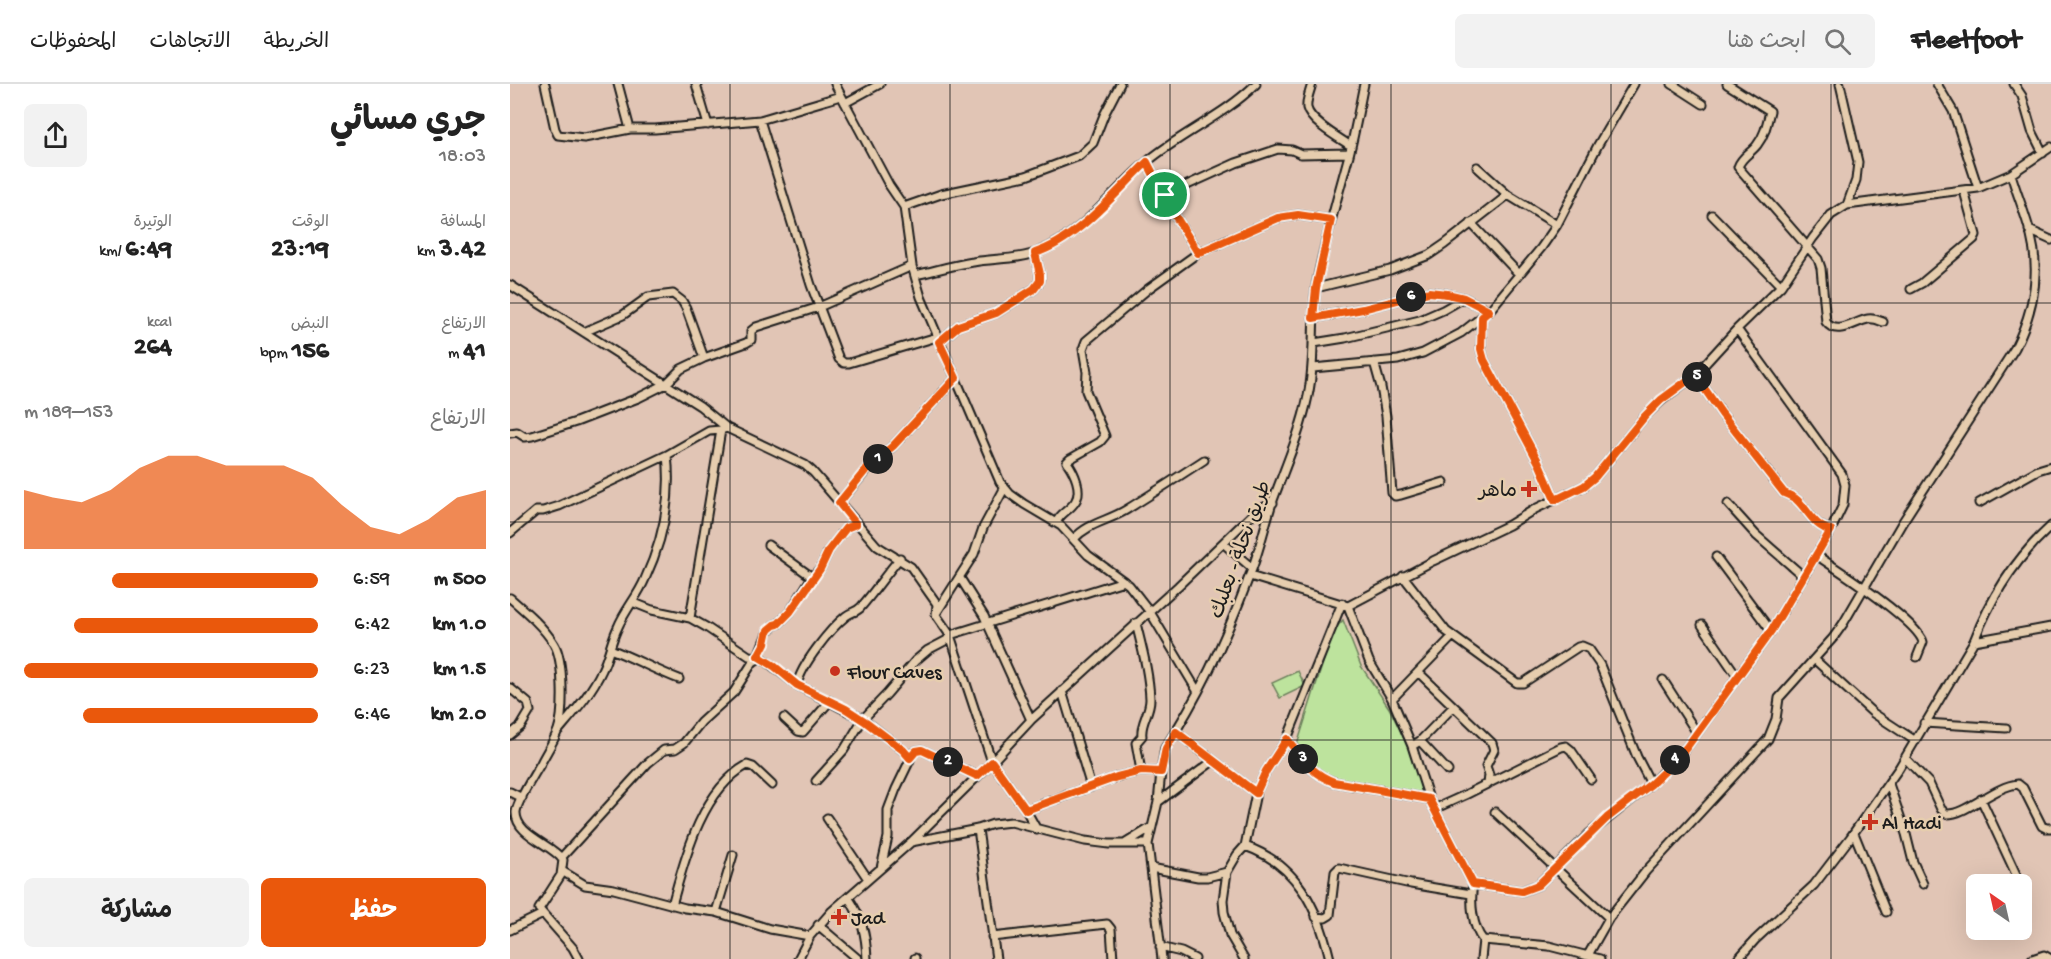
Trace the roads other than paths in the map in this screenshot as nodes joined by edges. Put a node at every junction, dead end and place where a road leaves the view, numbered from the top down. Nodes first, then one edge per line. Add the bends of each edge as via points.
1 (545, 84) edge
2 (618, 84) edge
3 (696, 84) edge
4 (835, 84) edge
5 (880, 84) edge
6 (1120, 84) edge
7 (1256, 84) edge
8 (1312, 84) edge
9 (1364, 84) edge
10 (1634, 84) edge
11 (1672, 84) edge
12 (1727, 84) edge
13 (1840, 84) edge
14 (1937, 84) edge
15 (2014, 84) edge
16 (843, 99) junction
17 (1703, 104) dead end
18 (760, 120) junction
19 (708, 125) junction
20 (630, 129) junction
21 (2051, 147) edge
22 (1350, 149) junction
23 (2043, 153) junction
24 (1147, 162) junction
25 (1477, 167) dead end
26 (2010, 174) junction
27 (1978, 188) junction
28 (1964, 191) junction
29 (1165, 195) junction
30 (1508, 195) junction
31 (1847, 205) junction
32 (904, 207) junction
33 (1712, 215) dead end
34 (1331, 220) junction
35 (1471, 223) junction
36 (1557, 225) junction
37 (2029, 230) junction
38 (2051, 240) edge
39 (1808, 247) junction
40 (1035, 253) junction
41 (1198, 253) junction
42 (912, 266) junction
43 (1519, 274) junction
44 (915, 275) junction
45 (510, 285) edge
46 (1781, 286) junction
47 (1316, 288) junction
48 (1911, 289) dead end
49 (1464, 298) junction
50 (819, 308) junction
51 (1486, 314) junction
52 (1313, 318) junction
53 (1883, 322) dead end
54 (1737, 329) junction
55 (584, 332) junction
56 (938, 339) junction
57 (1314, 343) junction
58 (704, 358) junction
59 (1374, 362) junction
60 (1313, 368) junction
61 (1695, 375) junction
62 (956, 378) junction
63 (666, 384) junction
64 (724, 429) junction
65 (510, 433) edge
66 (667, 454) junction
67 (1204, 460) dead end
68 (2051, 466) edge
69 (1444, 482) dead end
70 (1004, 489) junction
71 (1555, 500) junction
72 (1273, 502) junction
73 (839, 503) junction
74 (1978, 503) dead end
75 (1728, 504) dead end
76 (1056, 523) junction
77 (856, 524) junction
78 (2051, 526) edge
79 (1831, 530) junction
80 (510, 533) edge
81 (1074, 539) junction
82 (1223, 543) junction
83 (768, 545) dead end
84 (1816, 555) junction
85 (1716, 557) dead end
86 (900, 558) junction
87 (1252, 568) junction
88 (1250, 576) junction
89 (1403, 576) junction
90 (1803, 576) junction
91 (812, 577) junction
92 (960, 578) junction
93 (1124, 581) junction
94 (1864, 588) junction
95 (510, 598) edge
96 (632, 602) junction
97 (1345, 605) junction
98 (1150, 612) junction
99 (936, 615) junction
100 (690, 618) junction
101 (987, 623) junction
102 (1136, 623) junction
103 (1702, 625) dead end
104 (2051, 627) edge
105 (1771, 631) junction
106 (950, 635) junction
107 (1454, 636) junction
108 (1974, 641) junction
109 (610, 649) junction
110 (760, 657) junction
111 (1917, 657) dead end
112 (1814, 659) junction
113 (1418, 672) junction
114 (1737, 676) junction
115 (678, 679) dead end
116 (1663, 680) dead end
117 (797, 685) junction
118 (510, 688) edge
119 (1062, 691) junction
120 (1198, 692) junction
121 (1392, 699) junction
122 (830, 701) junction
123 (1453, 707) junction
124 (784, 718) dead end
125 (862, 719) junction
126 (1031, 720) junction
127 (1924, 723) junction
128 (2006, 728) dead end
129 (558, 732) junction
130 (1176, 732) junction
131 (1697, 733) junction
132 (510, 735) edge
133 (1287, 739) junction
134 (1914, 740) junction
135 (1420, 741) junction
136 (1412, 746) junction
137 (910, 758) junction
138 (1905, 758) junction
139 (1214, 761) junction
140 (992, 762) junction
141 (1141, 771) junction
142 (1448, 771) dead end
143 (1161, 772) junction
144 (977, 776) junction
145 (1591, 779) dead end
146 (816, 782) dead end
147 (1488, 784) junction
148 (1651, 784) junction
149 (1889, 784) junction
150 (772, 786) dead end
151 (1091, 787) junction
152 (510, 792) edge
153 (1256, 793) junction
154 (522, 798) junction
155 (1429, 799) junction
156 (1981, 799) junction
157 (1158, 802) junction
158 (1434, 809) junction
159 (1026, 810) junction
160 (1495, 812) dead end
161 (827, 818) dead end
162 (1152, 827) junction
163 (2051, 828) edge
164 (978, 829) junction
165 (1037, 830) junction
166 (1854, 833) junction
167 (911, 842) junction
168 (1125, 843) junction
169 (1148, 844) junction
170 (1245, 846) junction
171 (734, 855) dead end
172 (561, 858) junction
173 (880, 868) junction
174 (1151, 868) junction
175 (1556, 868) junction
176 (562, 871) junction
177 (1227, 872) junction
178 (2016, 874) edge
179 (868, 879) junction
180 (1473, 884) junction
181 (1923, 884) dead end
182 (1471, 894) junction
183 (848, 897) junction
184 (672, 905) junction
185 (716, 912) junction
186 (1886, 912) dead end
187 (543, 914) junction
188 (1316, 917) junction
189 (1609, 918) junction
190 (818, 925) junction
191 (510, 930) edge
192 (810, 936) junction
193 (992, 937) junction
194 (1483, 940) junction
195 (1160, 946) junction
196 (1588, 956) junction
197 (579, 959) edge
198 (798, 959) edge
199 (858, 959) edge
200 (867, 959) edge
201 (996, 959) edge
202 (1113, 959) edge
203 (1162, 959) edge
204 (1195, 959) edge
205 (1244, 959) edge
206 (1330, 959) edge
207 (1482, 959) edge
208 (1600, 959) edge
209 (1738, 959) edge
210 (2032, 959) edge
211 (2051, 959) edge

1 - 20 street via 558,135 584,138
2 - 20 street
3 - 19 street
4 - 16 street
5 - 16 street
6 - 32 street via 1093,143 1079,156 1026,176 941,194
7 - 24 street via 1235,103
8 - 22 street via 1309,113
9 - 22 street, طريق نحلة - بعلبك
10 - 36 street
11 - 17 street
12 - 39 street via 1770,111 1763,137 1740,161 1739,170
13 - 31 street via 1858,162
14 - 27 street via 1953,111
15 - 23 street
16 - 18 street
16 - 32 street
18 - 19 street
18 - 50 street
19 - 20 street
21 - 23 street
22 - 29 street via 1301,154 1278,149
22 - 34 street, طريق نحلة - بعلبك
23 - 26 street
24 - 29 street
24 - 40 street via 1084,222
25 - 30 street
26 - 27 street
26 - 37 street
27 - 28 street
28 - 31 street
28 - 48 street via 1976,235 1923,283
29 - 41 street
30 - 35 street
30 - 36 street
31 - 39 street via 1831,215
32 - 42 street
33 - 46 street
34 - 41 street via 1298,215 1278,218
34 - 47 street, طريق نحلة - بعلبك
35 - 43 street
35 - 47 street via 1429,255 1408,264
36 - 43 street
37 - 38 street
37 - 94 street via 2035,275 2024,329
39 - 46 street
39 - 53 street via 1821,268 1825,319 1829,326 1844,328 1868,319
40 - 44 street
40 - 56 street via 1040,281 1034,289 996,313 958,326
41 - 76 street via 1148,289 1084,344 1086,391 1105,436 1067,462 1076,474 1077,499
42 - 44 street
42 - 50 street
43 - 51 street
44 - 56 street
45 - 55 street
46 - 54 street
47 - 52 street, طريق نحلة - بعلبك
49 - 51 street
49 - 52 street via 1429,292
49 - 57 street via 1420,320
50 - 56 street via 837,355 844,363
50 - 58 street via 756,327 746,343
51 - 59 street via 1423,353
51 - 71 street via 1481,349 1484,360
52 - 57 street, طريق نحلة - بعلبك
54 - 61 street
54 - 79 street via 1842,474 1843,505
55 - 58 street via 623,315 648,297 673,294 686,308
55 - 63 street
56 - 62 street
57 - 60 street, طريق نحلة - بعلبك
58 - 63 street via 681,369
59 - 60 street
59 - 69 street via 1386,416 1392,493 1401,495
60 - 72 street, طريق نحلة - بعلبك via 1294,448
61 - 71 street via 1645,416 1595,477
61 - 79 street via 1784,493 1796,499 1824,529
62 - 70 street
62 - 73 street via 893,446 869,466
63 - 64 street via 700,406
63 - 65 street via 576,422 525,437
64 - 66 street via 709,431
64 - 73 street via 805,465
64 - 100 street
66 - 80 street via 559,506 536,511
66 - 96 street via 670,479 662,529 645,581
67 - 81 street via 1125,511 1089,525
68 - 74 street
70 - 76 street
70 - 92 street
71 - 89 street
72 - 82 street via 1256,511
72 - 87 street, طريق نحلة - بعلبك
73 - 77 street
75 - 90 street
76 - 81 street
77 - 86 street via 877,546
77 - 91 street via 846,528
78 - 108 street via 2012,569
79 - 84 street
81 - 93 street via 1088,555
82 - 87 street
82 - 98 street
83 - 91 street
84 - 90 street
84 - 94 street
85 - 105 street
86 - 99 street via 937,604
86 - 117 street via 859,610 847,614 828,635
87 - 88 street, طريق نحلة - بعلبك
88 - 97 street
88 - 120 street, طريق نحلة - بعلبك
89 - 97 street
89 - 107 street
90 - 105 street
91 - 110 street via 790,612 768,630
92 - 99 street
92 - 101 street
93 - 98 street
93 - 101 street
94 - 111 street via 1919,633 1923,642
94 - 112 street via 1843,624
95 - 129 street via 558,653 562,704
96 - 100 street
96 - 109 street
97 - 121 street via 1369,661
97 - 133 street
98 - 102 street
98 - 120 street
99 - 106 street
100 - 110 street via 749,656
101 - 106 street
101 - 126 street
102 - 119 street
102 - 141 street via 1148,673 1150,703 1142,736 1136,742
103 - 114 street
104 - 108 street
105 - 114 street
106 - 125 street via 915,661
106 - 140 street
107 - 113 street
107 - 148 street via 1520,684 1578,647 1589,649 1600,665
108 - 127 street
109 - 115 street
109 - 129 street via 587,695
110 - 117 street
110 - 172 street via 734,692 684,743 664,750 648,763
112 - 134 street via 1874,713
112 - 189 street via 1779,698 1768,739 1646,871
113 - 121 street
113 - 123 street
114 - 131 street
116 - 131 street
117 - 122 street
118 - 132 street via 528,703 530,711
119 - 126 street
119 - 151 street
120 - 130 street, طريق نحلة - بعلبك
121 - 136 street
122 - 124 street via 803,732
122 - 125 street
123 - 135 street
123 - 147 street via 1493,745 1486,766
125 - 137 street
125 - 146 street via 844,750
126 - 140 street
127 - 128 street
127 - 134 street
129 - 154 street
130 - 139 street
130 - 143 street, طريق نحلة - بعلبك via 1166,748
131 - 148 street
133 - 153 street
133 - 155 street via 1322,778
134 - 138 street
135 - 136 street
135 - 142 street
136 - 155 street
137 - 144 street via 922,750
137 - 173 street via 888,810 888,837
138 - 149 street
138 - 156 street via 1929,783 1946,814 1954,814
139 - 153 street
139 - 157 street
140 - 144 street
140 - 159 street
141 - 143 street
141 - 151 street
143 - 157 street, طريق نحلة - بعلبك
144 - 167 street
145 - 147 street via 1573,752 1564,746
147 - 158 street
148 - 175 street via 1607,818
149 - 166 street
149 - 181 street
150 - 184 street via 750,765 719,790 688,848
151 - 159 street
152 - 154 street
153 - 170 street
154 - 172 street via 516,812 519,823
155 - 158 street
156 - 163 street via 2019,785 2042,825
156 - 178 street
157 - 162 street, طريق نحلة - بعلبك
158 - 180 street
159 - 165 street
160 - 175 street
161 - 179 street
162 - 168 street
162 - 169 street, طريق نحلة - بعلبك
164 - 165 street via 1011,822
164 - 167 street
164 - 193 street
165 - 168 street via 1085,841
166 - 186 street
166 - 209 street via 1804,896
167 - 173 street
168 - 169 street
169 - 174 street
170 - 177 street
170 - 188 street via 1267,855 1290,874
171 - 185 street
172 - 176 street
173 - 179 street
174 - 177 street via 1198,877
174 - 195 street
175 - 180 street via 1527,890
175 - 189 street
176 - 184 street via 585,885
176 - 187 street via 539,909
177 - 205 street via 1224,912 1230,935
179 - 183 street
180 - 182 street
182 - 188 street via 1339,868 1335,872 1330,915
182 - 194 street via 1475,930
183 - 190 street
183 - 200 street via 860,915
184 - 185 street
185 - 192 street via 770,929
187 - 191 street
187 - 197 street
188 - 206 street
189 - 196 street
190 - 192 street
190 - 199 street
192 - 198 street
193 - 201 street
193 - 202 street via 1107,924
194 - 196 street via 1549,946
194 - 207 street
195 - 203 street
195 - 204 street
196 - 208 street
210 - 211 street via 2042,955

